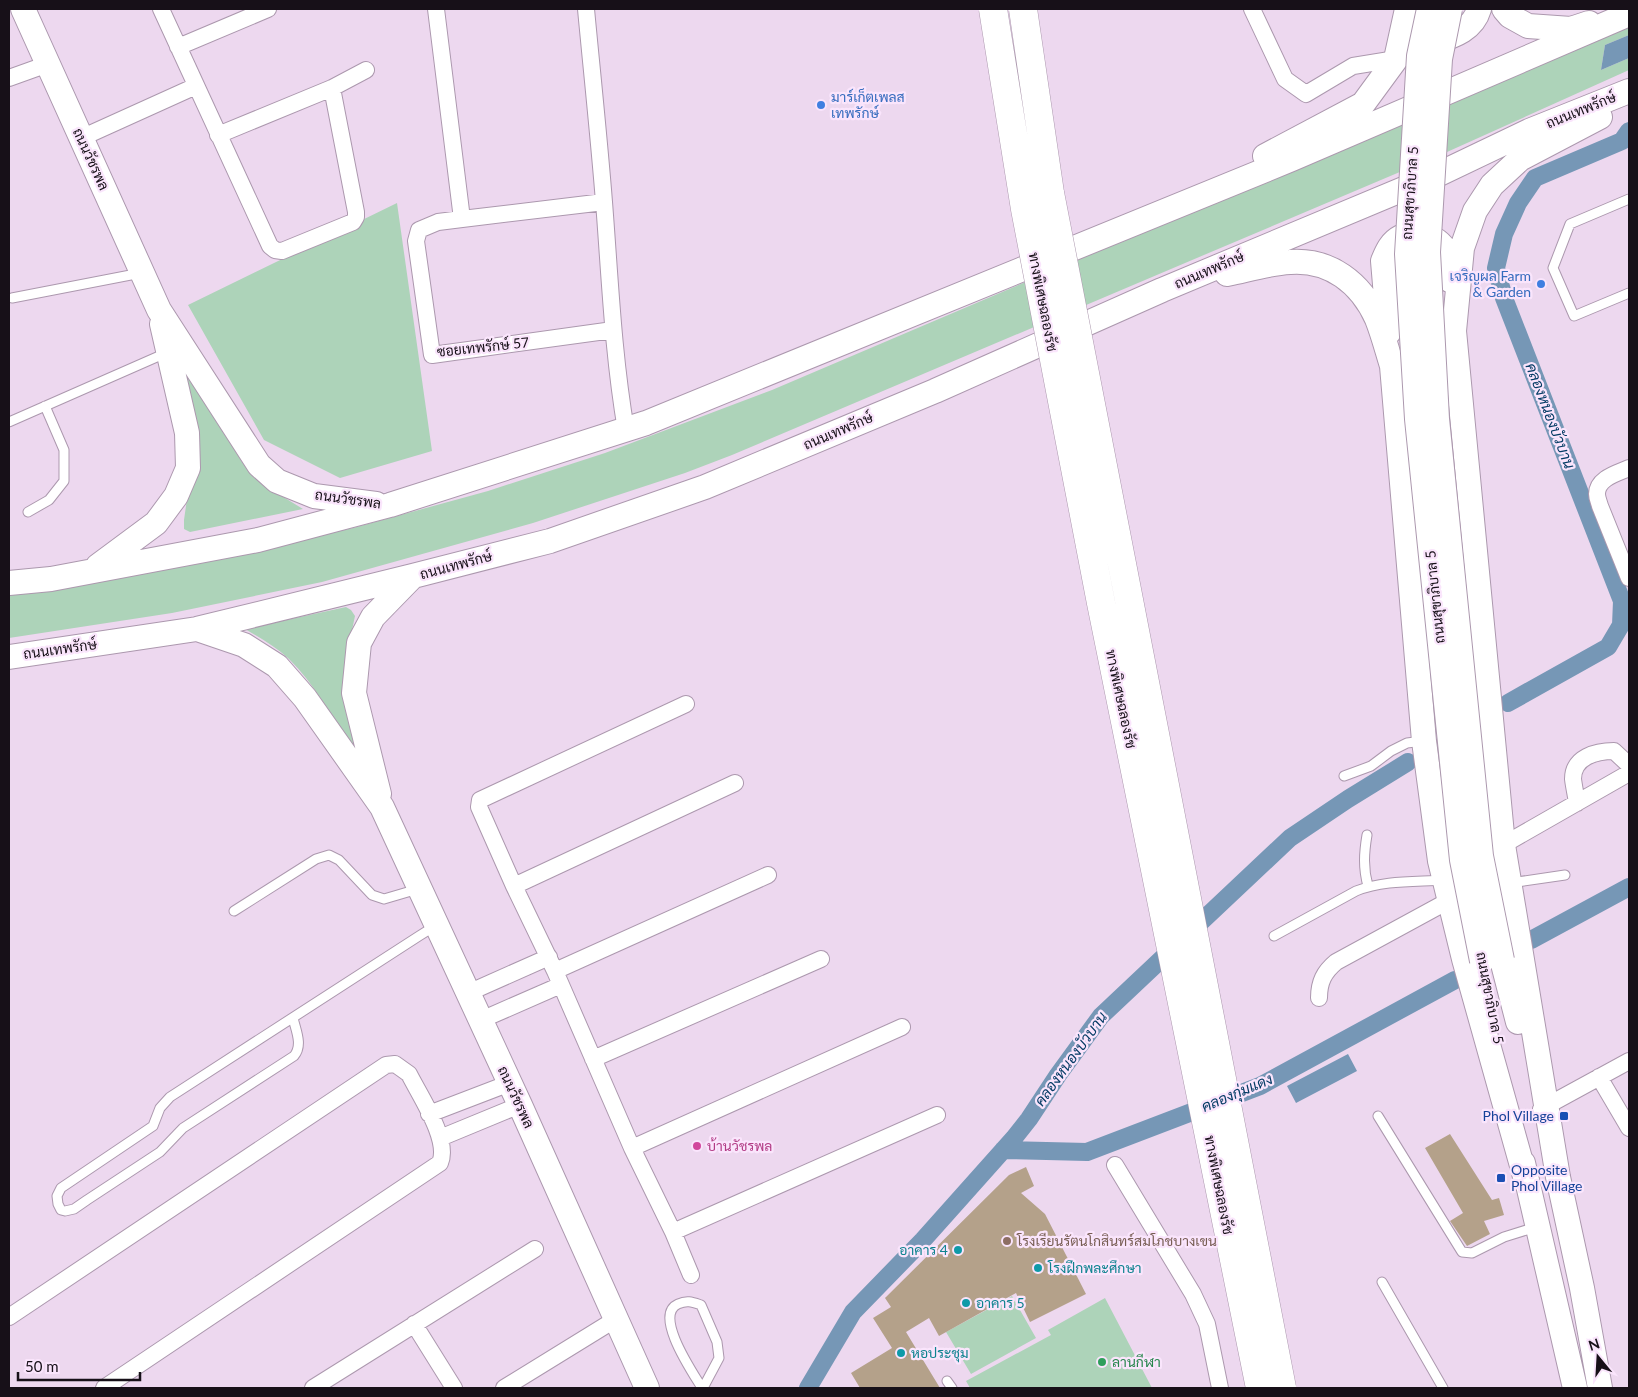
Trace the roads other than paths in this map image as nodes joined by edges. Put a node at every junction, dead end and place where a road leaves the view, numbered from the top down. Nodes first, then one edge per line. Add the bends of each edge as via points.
1 (23, 9) edge
2 (160, 9) edge
3 (268, 9) edge
4 (436, 9) edge
5 (586, 9) edge
6 (994, 9) edge
7 (1023, 9) edge
8 (1252, 9) edge
9 (1408, 9) edge
10 (1429, 9) edge
11 (1450, 9) edge
12 (1479, 9) edge
13 (1629, 9) edge
14 (1629, 14) edge
15 (1514, 16) edge
16 (178, 47) junction
17 (1396, 59) junction
18 (48, 64) junction
19 (366, 70) dead end
20 (9, 78) edge
21 (196, 86) junction
22 (332, 88) junction
23 (1629, 90) edge
24 (1629, 101) edge
25 (218, 135) junction
26 (81, 138) junction
27 (1629, 199) edge
28 (604, 202) junction
29 (462, 220) junction
30 (1139, 221) junction
31 (144, 272) junction
32 (1162, 290) junction
33 (1629, 293) edge
34 (12, 298) dead end
35 (159, 310) junction
36 (613, 330) junction
37 (1454, 331) junction
38 (168, 352) junction
39 (1392, 366) junction
40 (45, 406) junction
41 (9, 422) edge
42 (626, 430) junction
43 (1629, 468) edge
44 (390, 506) junction
45 (28, 512) dead end
46 (92, 570) junction
47 (413, 576) junction
48 (1629, 578) edge
49 (9, 584) edge
50 (197, 629) junction
51 (9, 657) edge
52 (686, 704) dead end
53 (1424, 740) junction
54 (1629, 765) edge
55 (1629, 773) edge
56 (1344, 776) dead end
57 (735, 783) dead end
58 (1577, 803) junction
59 (382, 807) junction
60 (1367, 834) dead end
61 (1503, 845) junction
62 (768, 875) dead end
63 (1565, 875) dead end
64 (1509, 883) junction
65 (514, 886) junction
66 (1368, 886) junction
67 (420, 888) junction
68 (1447, 890) junction
69 (234, 911) dead end
70 (437, 924) junction
71 (1274, 936) dead end
72 (821, 960) dead end
73 (1492, 960) junction
74 (555, 971) junction
75 (468, 993) junction
76 (1319, 998) dead end
77 (293, 1018) junction
78 (481, 1020) junction
79 (902, 1026) dead end
80 (593, 1059) junction
81 (1629, 1061) edge
82 (1599, 1077) junction
83 (510, 1083) junction
84 (520, 1105) junction
85 (1543, 1107) junction
86 (429, 1114) junction
87 (937, 1115) dead end
88 (1378, 1116) dead end
89 (1629, 1128) edge
90 (440, 1138) junction
91 (632, 1148) junction
92 (1115, 1165) dead end
93 (1526, 1180) junction
94 (1536, 1226) junction
95 (673, 1232) junction
96 (535, 1249) dead end
97 (692, 1275) dead end
98 (1382, 1282) dead end
99 (9, 1317) edge
100 (616, 1319) junction
101 (414, 1324) junction
102 (104, 1388) edge
103 (313, 1388) edge
104 (454, 1388) edge
105 (504, 1388) edge
106 (647, 1388) edge
107 (702, 1388) edge
108 (1220, 1388) edge
109 (1260, 1388) edge
110 (1282, 1388) edge
111 (1443, 1388) edge
112 (1575, 1388) edge
113 (1600, 1388) edge

1 - 18 main road, ถนนวัชรพล
2 - 16 street
3 - 16 street
4 - 29 street
5 - 28 street
6 - 109 highway, ทางพิเศษฉลองรัช, bridge via 1025,209 1101,603
7 - 110 highway, ทางพิเศษฉลองรัช, bridge via 1050,193
8 - 17 street via 1285,79 1306,94 1353,66
9 - 12 main road via 1414,33 1435,42 1462,32
9 - 17 main road
10 - 73 main road, ถนนสุขาภิบาล 5, bridge via 1419,56 1406,254 1417,419 1462,860
11 - 73 main road, ถนนสุขาภิบาล 5, bridge via 1440,59 1428,252 1437,419
13 - 15 main road via 1571,29
14 - 30 main road via 1301,156
16 - 21 street
17 - 30 main road via 1363,104
18 - 20 street
18 - 26 main road, ถนนวัชรพล
19 - 22 street
21 - 25 street
21 - 26 street
22 - 25 street
22 - 25 street via 356,217 352,222 282,251 270,246
23 - 32 main road, ถนนเทพรักษ์ via 1529,131 1437,175
24 - 37 main road, ถนนสุขาภิบาล 5 via 1520,159 1492,185 1475,211 1462,248
26 - 31 main road, ถนนวัชรพล
27 - 33 lane via 1570,224 1553,268 1574,316
28 - 29 street, ซอยเทพรักษ์ 57
28 - 36 street
29 - 36 street, ซอยเทพรักษ์ 57 via 438,222 419,230 416,241 432,355
30 - 42 main road
31 - 34 lane
31 - 35 main road, ถนนวัชรพล
32 - 39 main road, ถนนสุขาภิบาล 5 via 1291,262 1322,265 1350,280 1364,295 1376,318
32 - 47 main road, ถนนเทพรักษ์ via 935,391 705,487 550,541
35 - 38 main road, ถนนวัชรพล
35 - 44 main road, ถนนวัชรพล via 259,465 277,481 314,496
36 - 42 street
37 - 39 main road via 1447,253 1441,244 1423,234 1402,237 1393,243 1383,261
37 - 61 main road, ถนนสุขาภิบาล 5
38 - 40 lane
38 - 46 main road, ถนนวัชรพล via 187,433 188,468 176,496 156,523
39 - 53 main road, ถนนสุขาภิบาล 5
40 - 41 lane
40 - 45 lane via 64,450 64,481 49,500
42 - 44 main road
43 - 48 street via 1609,476 1597,494
44 - 46 main road via 258,540
46 - 49 main road
47 - 50 main road, ถนนเทพรักษ์
47 - 59 main road, ถนนวัชรพล via 373,617 359,643 354,693
50 - 51 main road, ถนนเทพรักษ์
50 - 59 main road, ถนนวัชรพล via 244,645 277,666 305,698
52 - 65 street via 480,800 479,807
53 - 56 lane via 1391,751 1371,766
53 - 68 main road, ถนนสุขาภิบาล 5
54 - 58 street via 1614,751 1586,756 1577,765 1573,778
55 - 58 street
57 - 65 street
58 - 61 street
59 - 67 main road, ถนนวัชรพล
60 - 66 lane via 1364,872
61 - 64 main road, ถนนสุขาภิบาล 5
62 - 74 street
63 - 64 lane
64 - 85 main road, ถนนสุขาภิบาล 5
65 - 74 street
66 - 68 lane via 1380,884
66 - 71 lane
67 - 69 lane via 384,899 372,895 339,860 329,855 316,859
67 - 70 main road, ถนนวัชรพล
68 - 76 street via 1336,962 1323,976
68 - 93 main road, ถนนสุขาภิบาล 5
70 - 75 main road, ถนนวัชรพล
70 - 77 lane
72 - 80 street
73 - 85 main road, ถนนสุขาภิบาล 5
73 - 93 main road, ถนนสุขาภิบาล 5
74 - 75 street
74 - 78 street
74 - 80 street
75 - 78 main road, ถนนวัชรพล
77 - 77 lane via 299,1043 294,1056 182,1128 160,1152 74,1208 65,1212 61,1210 57,1196 61,1188 153,1126 160,1108 170,1097
78 - 83 main road, ถนนวัชรพล
79 - 91 street
80 - 91 street
81 - 82 street
82 - 85 street
82 - 89 street
83 - 84 main road, ถนนวัชรพล
83 - 86 street
84 - 90 street
84 - 100 main road, ถนนวัชรพล
85 - 113 main road, ถนนสุขาภิบาล 5
86 - 90 street
86 - 99 street via 409,1074 395,1064 386,1066
87 - 95 street
88 - 94 lane via 1462,1252 1472,1253
90 - 102 street via 443,1156 435,1168
91 - 95 street
92 - 108 street via 1193,1294 1207,1324
93 - 94 main road, ถนนสุขาภิบาล 5
94 - 112 main road, ถนนสุขาภิบาล 5
95 - 97 street
96 - 101 street
98 - 111 lane
100 - 105 street
100 - 106 main road, ถนนวัชรพล
101 - 103 street
101 - 104 street
107 - 107 lane via 719,1358 717,1342 701,1305 689,1301 676,1305 670,1314 670,1325

